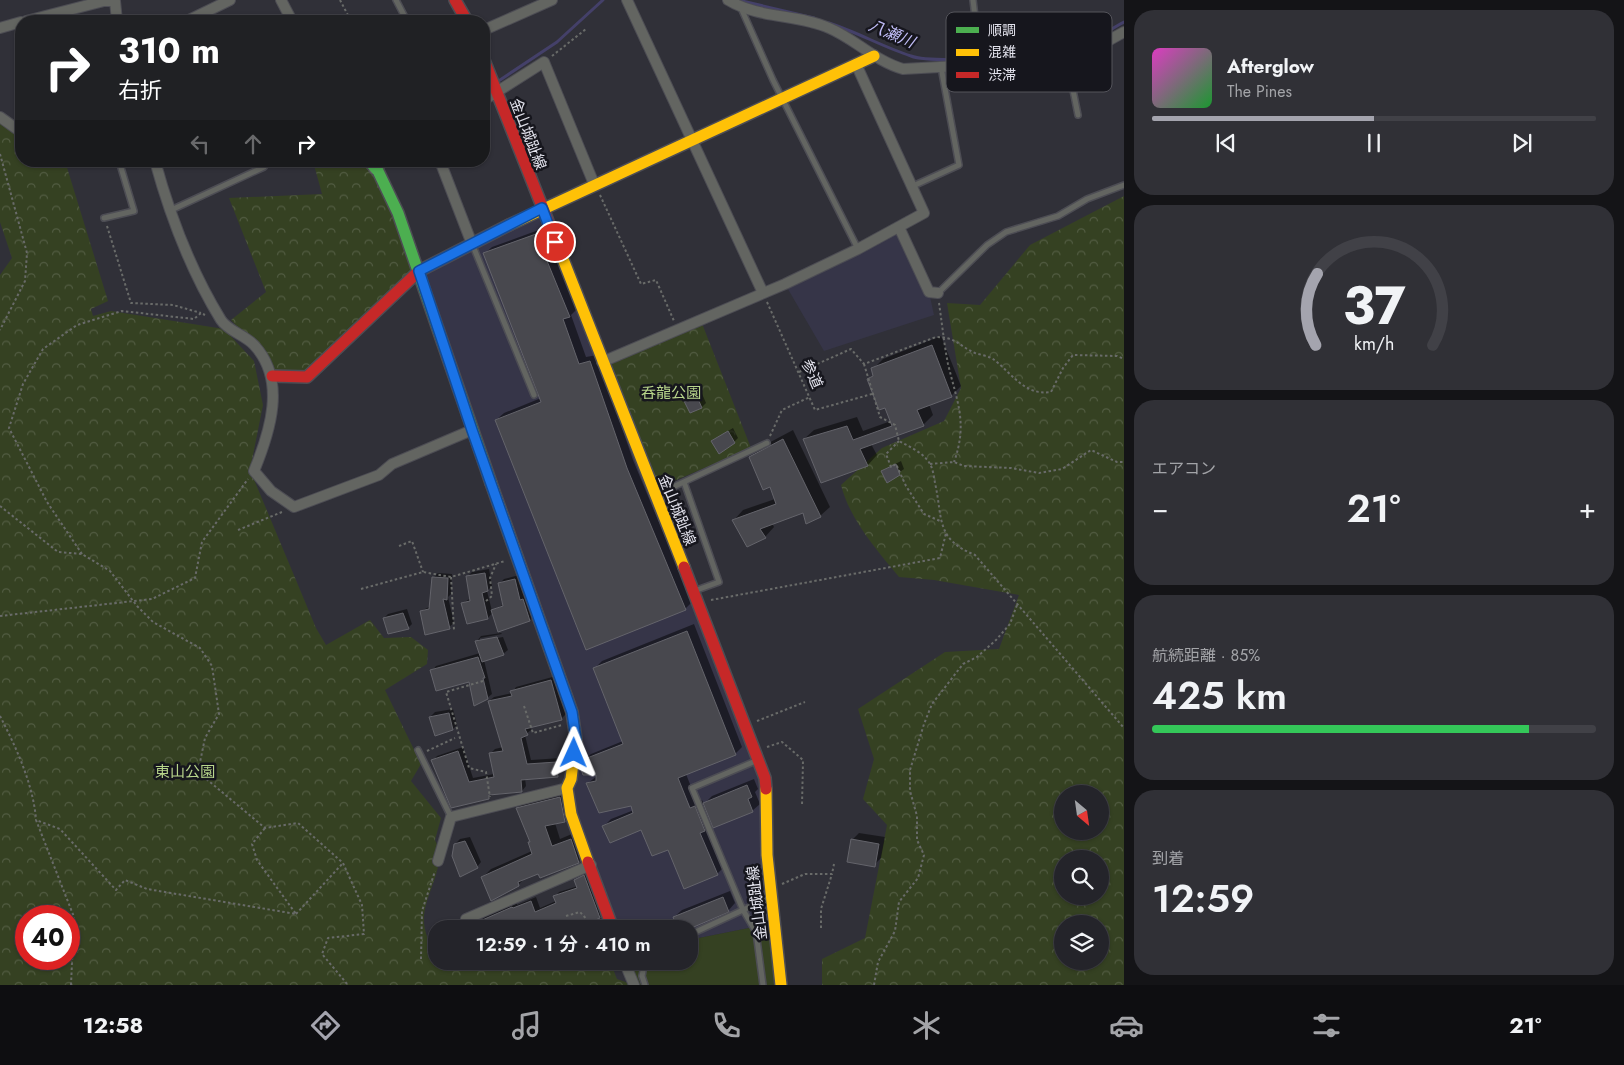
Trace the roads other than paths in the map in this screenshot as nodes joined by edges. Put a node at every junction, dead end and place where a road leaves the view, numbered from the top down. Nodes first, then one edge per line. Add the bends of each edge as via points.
1 (115, 0) edge
2 (230, 0) edge
3 (281, 0) edge
4 (396, 0) edge
5 (455, 0) edge
6 (552, 0) edge
7 (627, 0) edge
8 (728, 0) edge
9 (741, 8) junction
10 (59, 15) edge
11 (117, 15) edge
12 (199, 15) edge
13 (289, 15) edge
14 (404, 15) edge
15 (464, 15) edge
16 (15, 24) edge
17 (490, 27) edge
18 (0, 28) edge
19 (1124, 32) edge
20 (1112, 39) edge
21 (874, 56) junction
22 (856, 64) junction
23 (941, 67) junction
24 (946, 67) edge
25 (490, 76) edge
26 (1073, 92) edge
27 (496, 93) junction
28 (490, 96) edge
29 (782, 98) junction
30 (1078, 115) dead end
31 (0, 117) edge
32 (15, 128) edge
33 (693, 139) junction
34 (120, 167) edge
35 (157, 167) edge
36 (265, 167) edge
37 (373, 167) edge
38 (442, 167) edge
39 (594, 184) junction
40 (1124, 185) edge
41 (912, 186) junction
42 (542, 208) junction
43 (168, 212) junction
44 (104, 218) road end
45 (899, 227) junction
46 (472, 244) junction
47 (858, 249) junction
48 (419, 271) junction
49 (763, 293) junction
50 (938, 293) joint
51 (602, 362) junction
52 (272, 376) junction
53 (534, 395) dead end
54 (472, 430) junction
55 (767, 443) road end
56 (684, 482) junction
57 (655, 495) junction
58 (696, 597) junction
59 (419, 752) road end
60 (757, 755) junction
61 (567, 788) junction
62 (451, 816) junction
63 (438, 861) road end
64 (591, 865) junction
65 (771, 893) junction
66 (743, 910) junction
67 (466, 920) edge
68 (610, 920) edge
69 (698, 931) edge
70 (628, 970) edge
71 (643, 970) edge
72 (634, 985) edge
73 (645, 985) edge
74 (763, 985) edge
75 (782, 985) edge

1 - 10 street
1 - 11 street
2 - 12 street
3 - 13 street
4 - 14 lane
5 - 15 street
6 - 17 street
7 - 33 street
8 - 9 street
9 - 21 street via 828,27
9 - 29 lane
16 - 18 street
19 - 20 street
21 - 22 street
21 - 23 street via 903,69
22 - 29 street
22 - 41 street
23 - 24 street
23 - 41 lane via 958,164
25 - 27 street, 金山城趾線
26 - 30 lane
27 - 28 street
27 - 39 street via 544,62
27 - 42 street, 金山城趾線
29 - 33 street
29 - 47 lane
31 - 32 street
33 - 39 street
33 - 49 street
34 - 44 lane via 134,211
35 - 43 street
36 - 43 lane
37 - 48 street via 398,213
38 - 46 street
39 - 42 street
40 - 50 lane via 1087,199 1058,216 1006,232 986,245
41 - 45 street via 924,213
42 - 46 street
42 - 51 street, 金山城趾線
43 - 52 street via 222,322 254,344
45 - 47 street
45 - 50 street via 929,292
46 - 48 street
46 - 53 lane
47 - 49 street
48 - 52 street via 307,378
48 - 54 street
49 - 51 street
51 - 57 street, 金山城趾線
52 - 54 street via 270,426 254,471 271,491 294,507 379,475 392,464
54 - 61 street via 574,721 576,739
55 - 56 lane
56 - 57 lane
56 - 58 lane via 719,582
57 - 58 street, 金山城趾線
58 - 60 street, 金山城趾線
59 - 62 lane
60 - 65 street, 金山城趾線 via 767,794 766,855
60 - 66 lane via 692,788
61 - 62 street
61 - 64 street via 573,820
62 - 63 street
64 - 67 street
64 - 68 street
65 - 66 lane
65 - 75 street, 金山城趾線
66 - 69 lane
66 - 74 lane via 756,932
70 - 72 street
71 - 73 lane

